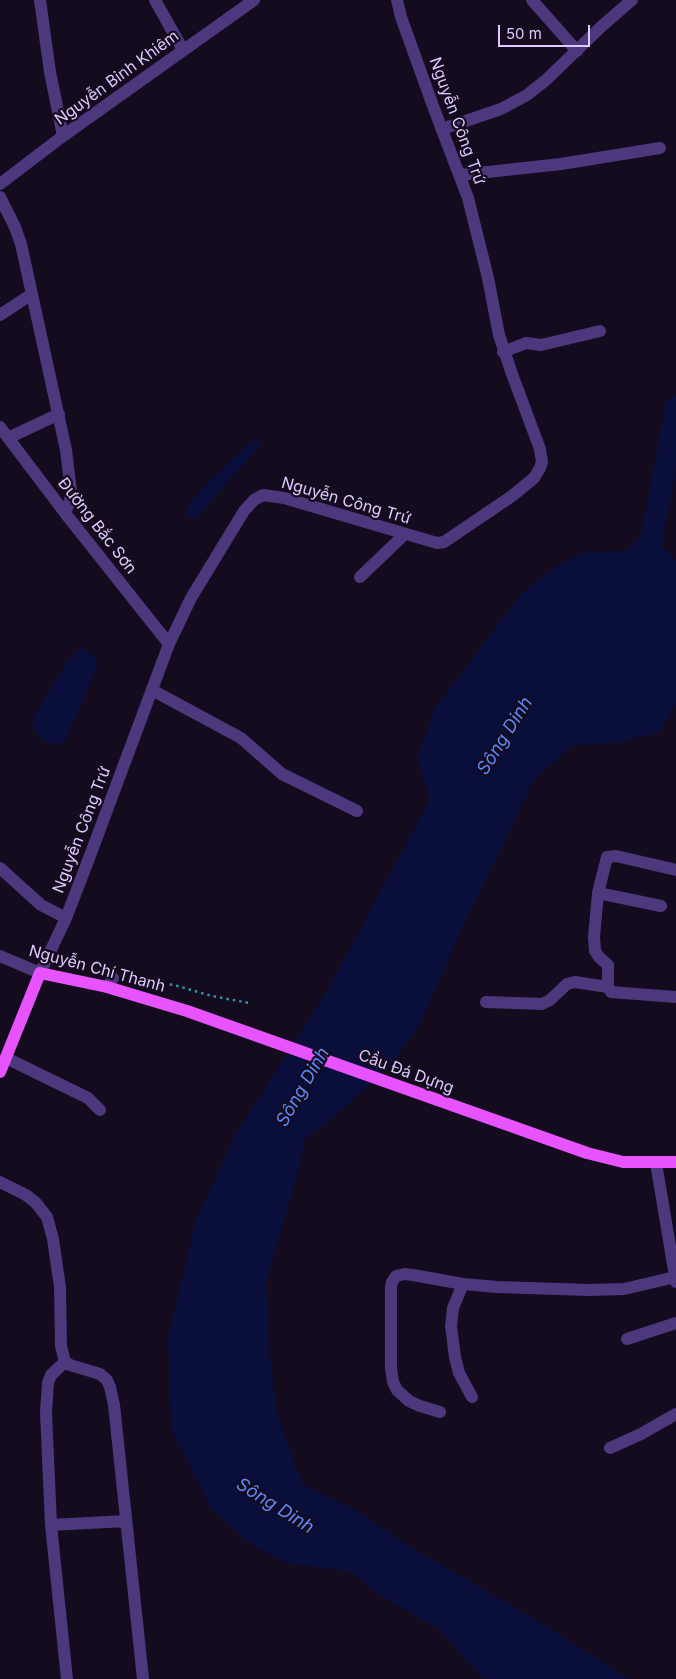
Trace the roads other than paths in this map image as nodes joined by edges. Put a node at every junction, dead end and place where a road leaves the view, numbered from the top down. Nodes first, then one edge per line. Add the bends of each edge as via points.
1 (40, 0) edge
2 (155, 0) edge
3 (254, 0) edge
4 (396, 0) edge
5 (532, 0) edge
6 (632, 0) edge
7 (183, 50) junction
8 (577, 51) junction
9 (442, 129) junction
10 (63, 136) junction
11 (660, 148) dead end
12 (460, 175) junction
13 (0, 184) edge
14 (0, 197) edge
15 (32, 294) junction
16 (0, 315) edge
17 (600, 331) dead end
18 (503, 352) junction
19 (59, 414) junction
20 (0, 427) edge
21 (8, 438) junction
22 (65, 512) junction
23 (405, 534) junction
24 (360, 577) dead end
25 (169, 644) junction
26 (152, 690) junction
27 (357, 811) dead end
28 (0, 868) edge
29 (676, 870) edge
30 (598, 893) junction
31 (661, 906) dead end
32 (66, 918) junction
33 (0, 956) edge
34 (40, 973) junction
35 (608, 987) junction
36 (676, 997) edge
37 (486, 1002) dead end
38 (187, 1011) joint
39 (6, 1058) junction
40 (0, 1072) edge
41 (100, 1110) dead end
42 (676, 1162) edge
43 (656, 1163) junction
44 (0, 1182) edge
45 (675, 1277) edge
46 (676, 1282) edge
47 (463, 1284) junction
48 (676, 1323) edge
49 (627, 1340) dead end
50 (64, 1362) junction
51 (472, 1397) dead end
52 (440, 1412) dead end
53 (676, 1414) edge
54 (610, 1448) dead end
55 (126, 1521) junction
56 (51, 1525) junction
57 (67, 1679) edge
58 (143, 1679) edge

1 - 10 street
2 - 7 street
3 - 7 street, Nguyễn Bỉnh Khiêm
4 - 9 street, Nguyễn Công Trứ
5 - 8 street
6 - 8 street
7 - 10 street, Nguyễn Bỉnh Khiêm
8 - 9 street via 546,80 515,102
9 - 12 street, Nguyễn Công Trứ
10 - 13 street, Nguyễn Bỉnh Khiêm
11 - 12 street via 561,164
12 - 18 street, Nguyễn Công Trứ via 472,212
14 - 15 street via 22,244
15 - 16 street
15 - 19 street
17 - 18 street via 541,345 526,343
18 - 23 street, Nguyễn Công Trứ via 540,449 542,462 538,474 444,542
19 - 21 street
19 - 22 street via 71,491
20 - 21 street, Đường Bắc Sơn
21 - 22 street, Đường Bắc Sơn
22 - 25 street, Đường Bắc Sơn
23 - 24 street
23 - 25 street, Nguyễn Công Trứ via 284,498 258,497 237,522 191,598
25 - 26 street, Nguyễn Công Trứ
26 - 27 street via 241,738 282,774
26 - 32 street, Nguyễn Công Trứ
28 - 32 street via 42,905
29 - 30 street via 610,856 605,859
30 - 31 street
30 - 35 street via 594,948 608,965
32 - 34 street, Nguyễn Công Trứ
33 - 34 street, Nguyễn Chí Thanh
34 - 38 main road, Nguyễn Chí Thanh via 110,983
34 - 39 main road, Nguyễn Công Trứ
35 - 36 street via 615,993
35 - 37 street via 574,982 542,1004
38 - 43 main road, Cầu Đá Dựng via 609,1159
39 - 40 main road, Nguyễn Công Trứ
39 - 41 street via 88,1098
42 - 43 main road
43 - 45 street
44 - 50 street via 26,1195 47,1217 58,1277
45 - 46 street
45 - 47 street via 610,1290
47 - 51 street via 454,1308 452,1326 459,1373
47 - 52 street via 405,1274 396,1276 392,1282 393,1382 409,1401
48 - 49 street
50 - 55 street via 100,1374 110,1387
50 - 56 street via 51,1375 46,1392
53 - 54 street
55 - 56 street
55 - 58 street
56 - 57 street

